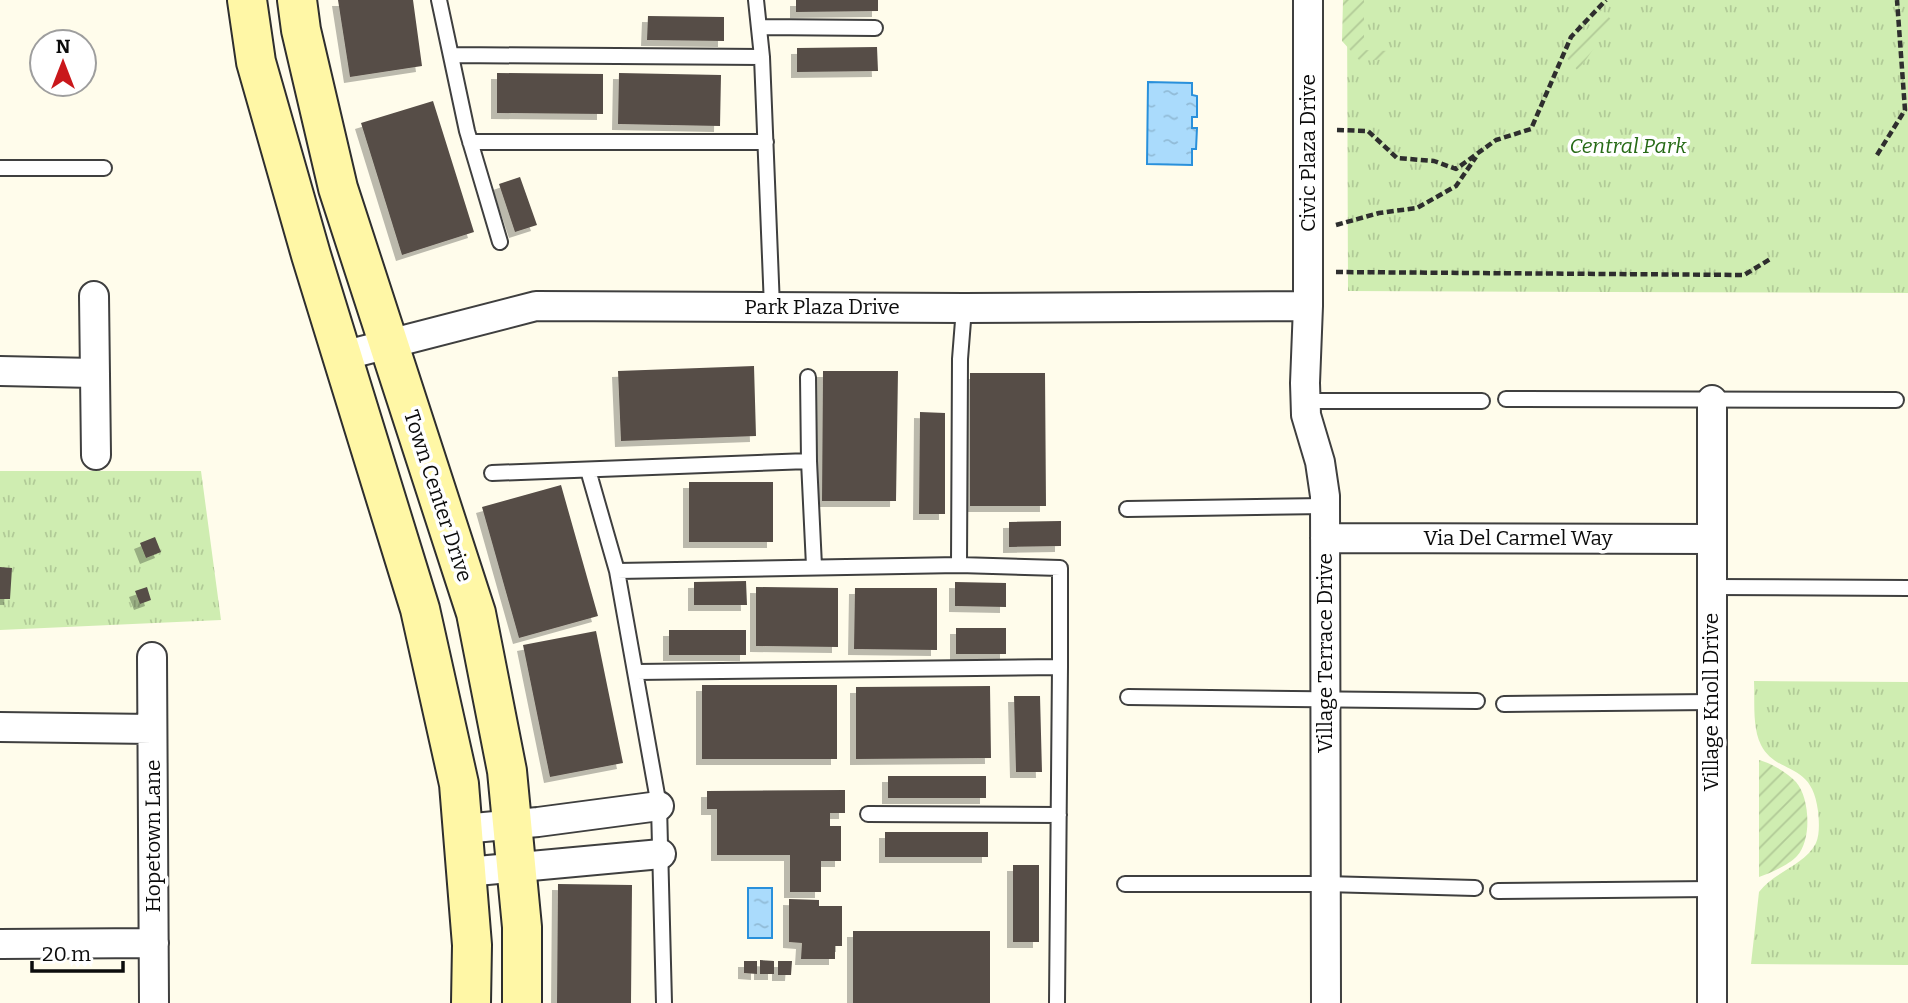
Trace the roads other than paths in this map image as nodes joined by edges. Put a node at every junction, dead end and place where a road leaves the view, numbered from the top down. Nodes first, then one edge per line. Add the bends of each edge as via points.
1 (247, 0) edge
2 (297, 0) edge
3 (439, 0) edge
4 (755, 0) edge
5 (1308, 0) edge
6 (758, 27) junction
7 (875, 28) dead end
8 (450, 55) junction
9 (762, 57) junction
10 (470, 142) junction
11 (766, 142) junction
12 (104, 167) dead end
13 (0, 168) edge
14 (500, 242) dead end
15 (94, 296) dead end
16 (1308, 306) junction
17 (772, 307) junction
18 (964, 308) junction
19 (388, 343) junction
20 (342, 356) junction
21 (0, 371) edge
22 (94, 373) junction
23 (808, 377) dead end
24 (1506, 399) dead end
25 (1712, 400) junction
26 (1896, 400) dead end
27 (1306, 401) junction
28 (1482, 401) dead end
29 (96, 456) dead end
30 (809, 461) junction
31 (588, 470) junction
32 (492, 473) dead end
33 (1325, 506) junction
34 (1127, 509) dead end
35 (1325, 538) junction
36 (1711, 539) junction
37 (959, 565) junction
38 (814, 566) junction
39 (617, 571) junction
40 (1711, 587) junction
41 (1908, 588) edge
42 (152, 657) dead end
43 (1060, 667) junction
44 (636, 672) junction
45 (1128, 697) dead end
46 (1325, 698) junction
47 (1477, 701) dead end
48 (1711, 702) junction
49 (1504, 704) dead end
50 (0, 727) edge
51 (152, 729) junction
52 (659, 806) junction
53 (868, 814) dead end
54 (1059, 815) junction
55 (513, 825) junction
56 (463, 830) junction
57 (661, 854) junction
58 (517, 867) junction
59 (466, 872) junction
60 (1125, 884) dead end
61 (1325, 884) junction
62 (1475, 888) dead end
63 (1712, 889) junction
64 (1499, 891) dead end
65 (154, 943) junction
66 (0, 944) edge
67 (154, 1003) edge
68 (471, 1003) edge
69 (522, 1003) edge
70 (664, 1003) edge
71 (1057, 1003) edge
72 (1326, 1003) edge
73 (1712, 1003) edge

1 - 20 street via 256,62
2 - 19 street, Town Center Drive via 338,188
3 - 8 lane
4 - 6 lane
5 - 16 street, Civic Plaza Drive
6 - 7 lane
6 - 9 lane
8 - 9 lane
8 - 10 lane
9 - 11 lane
10 - 11 lane
10 - 14 lane
11 - 17 lane
12 - 13 lane
15 - 22 street
16 - 18 street, Park Plaza Drive
16 - 27 street, Village Terrace Drive
17 - 18 street, Park Plaza Drive
17 - 19 street, Park Plaza Drive via 536,306
18 - 37 lane
19 - 20 street, Park Plaza Drive
19 - 55 street, Town Center Drive via 476,613
20 - 56 street via 420,609 459,784
21 - 22 street
22 - 29 street
23 - 30 lane
24 - 25 lane
25 - 26 lane
25 - 36 street, Village Knoll Drive
27 - 28 lane
27 - 33 street, Village Terrace Drive
30 - 31 lane
30 - 38 lane
31 - 32 lane
31 - 39 lane
33 - 34 lane
33 - 35 street, Village Terrace Drive
35 - 36 street, Via Del Carmel Way
35 - 46 street, Village Terrace Drive
36 - 40 street, Village Knoll Drive
37 - 38 lane
37 - 43 lane via 1060,568
38 - 39 lane
39 - 44 lane
40 - 41 lane
40 - 48 street, Village Knoll Drive
42 - 51 street, Hopetown Lane
43 - 44 lane
43 - 54 lane
44 - 52 lane
45 - 46 lane
46 - 47 lane
46 - 61 street, Village Terrace Drive
48 - 49 lane
48 - 63 street, Village Knoll Drive
50 - 51 street, Hopetown Lane
51 - 65 street, Hopetown Lane
52 - 55 street
52 - 57 lane
53 - 54 lane
54 - 71 lane
55 - 56 street
55 - 58 street, Town Center Drive
56 - 59 street
57 - 58 street
57 - 70 lane
58 - 59 street
58 - 69 street, Town Center Drive
59 - 68 street
60 - 61 lane
61 - 62 lane
61 - 72 street, Village Terrace Drive
63 - 64 lane
63 - 73 street, Village Knoll Drive
65 - 66 street, Hopetown Lane
65 - 67 street, Hopetown Lane

